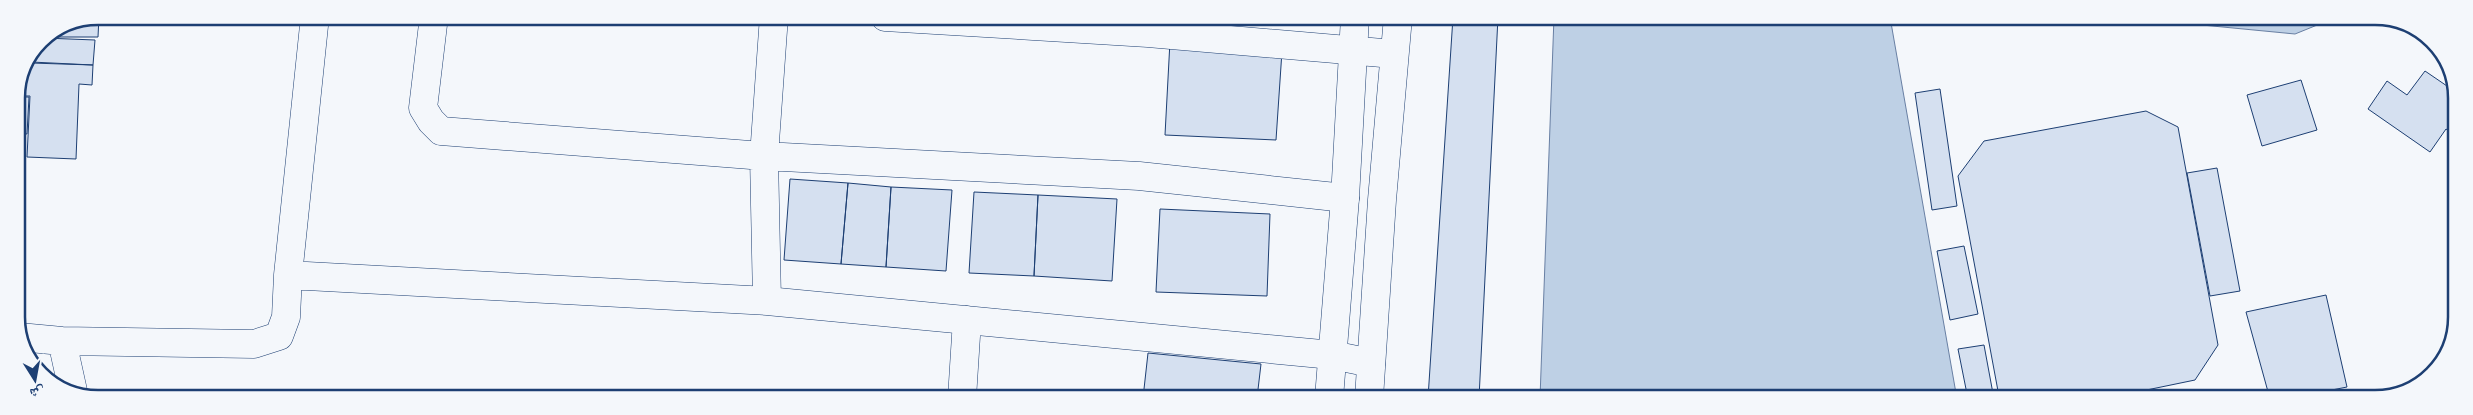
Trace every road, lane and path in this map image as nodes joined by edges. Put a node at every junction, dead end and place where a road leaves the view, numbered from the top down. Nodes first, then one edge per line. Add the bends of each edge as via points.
1 (314, 25) edge
2 (433, 25) edge
3 (773, 25) edge
4 (1024, 25) edge
5 (1354, 25) edge
6 (1397, 25) edge
7 (1353, 49) junction
8 (1394, 54) junction
9 (764, 156) junction
10 (1345, 198) junction
11 (288, 275) junction
12 (767, 301) junction
13 (967, 320) junction
14 (28, 338) edge
15 (62, 341) junction
16 (1332, 355) junction
17 (1371, 363) junction
18 (71, 384) edge
19 (963, 390) edge
20 (1330, 390) edge
21 (1369, 390) edge

1 - 11 street
2 - 9 street via 423,108 430,122 441,131
3 - 9 street
4 - 7 street
5 - 7 street
6 - 8 street
7 - 8 street
7 - 10 street
8 - 17 street
9 - 10 street via 1139,176
9 - 12 street
10 - 16 street
11 - 12 street
11 - 15 street via 286,317 279,336 254,344
12 - 13 street
13 - 16 street
13 - 19 street
14 - 15 street
15 - 18 street
16 - 17 street
16 - 20 street
17 - 21 street

